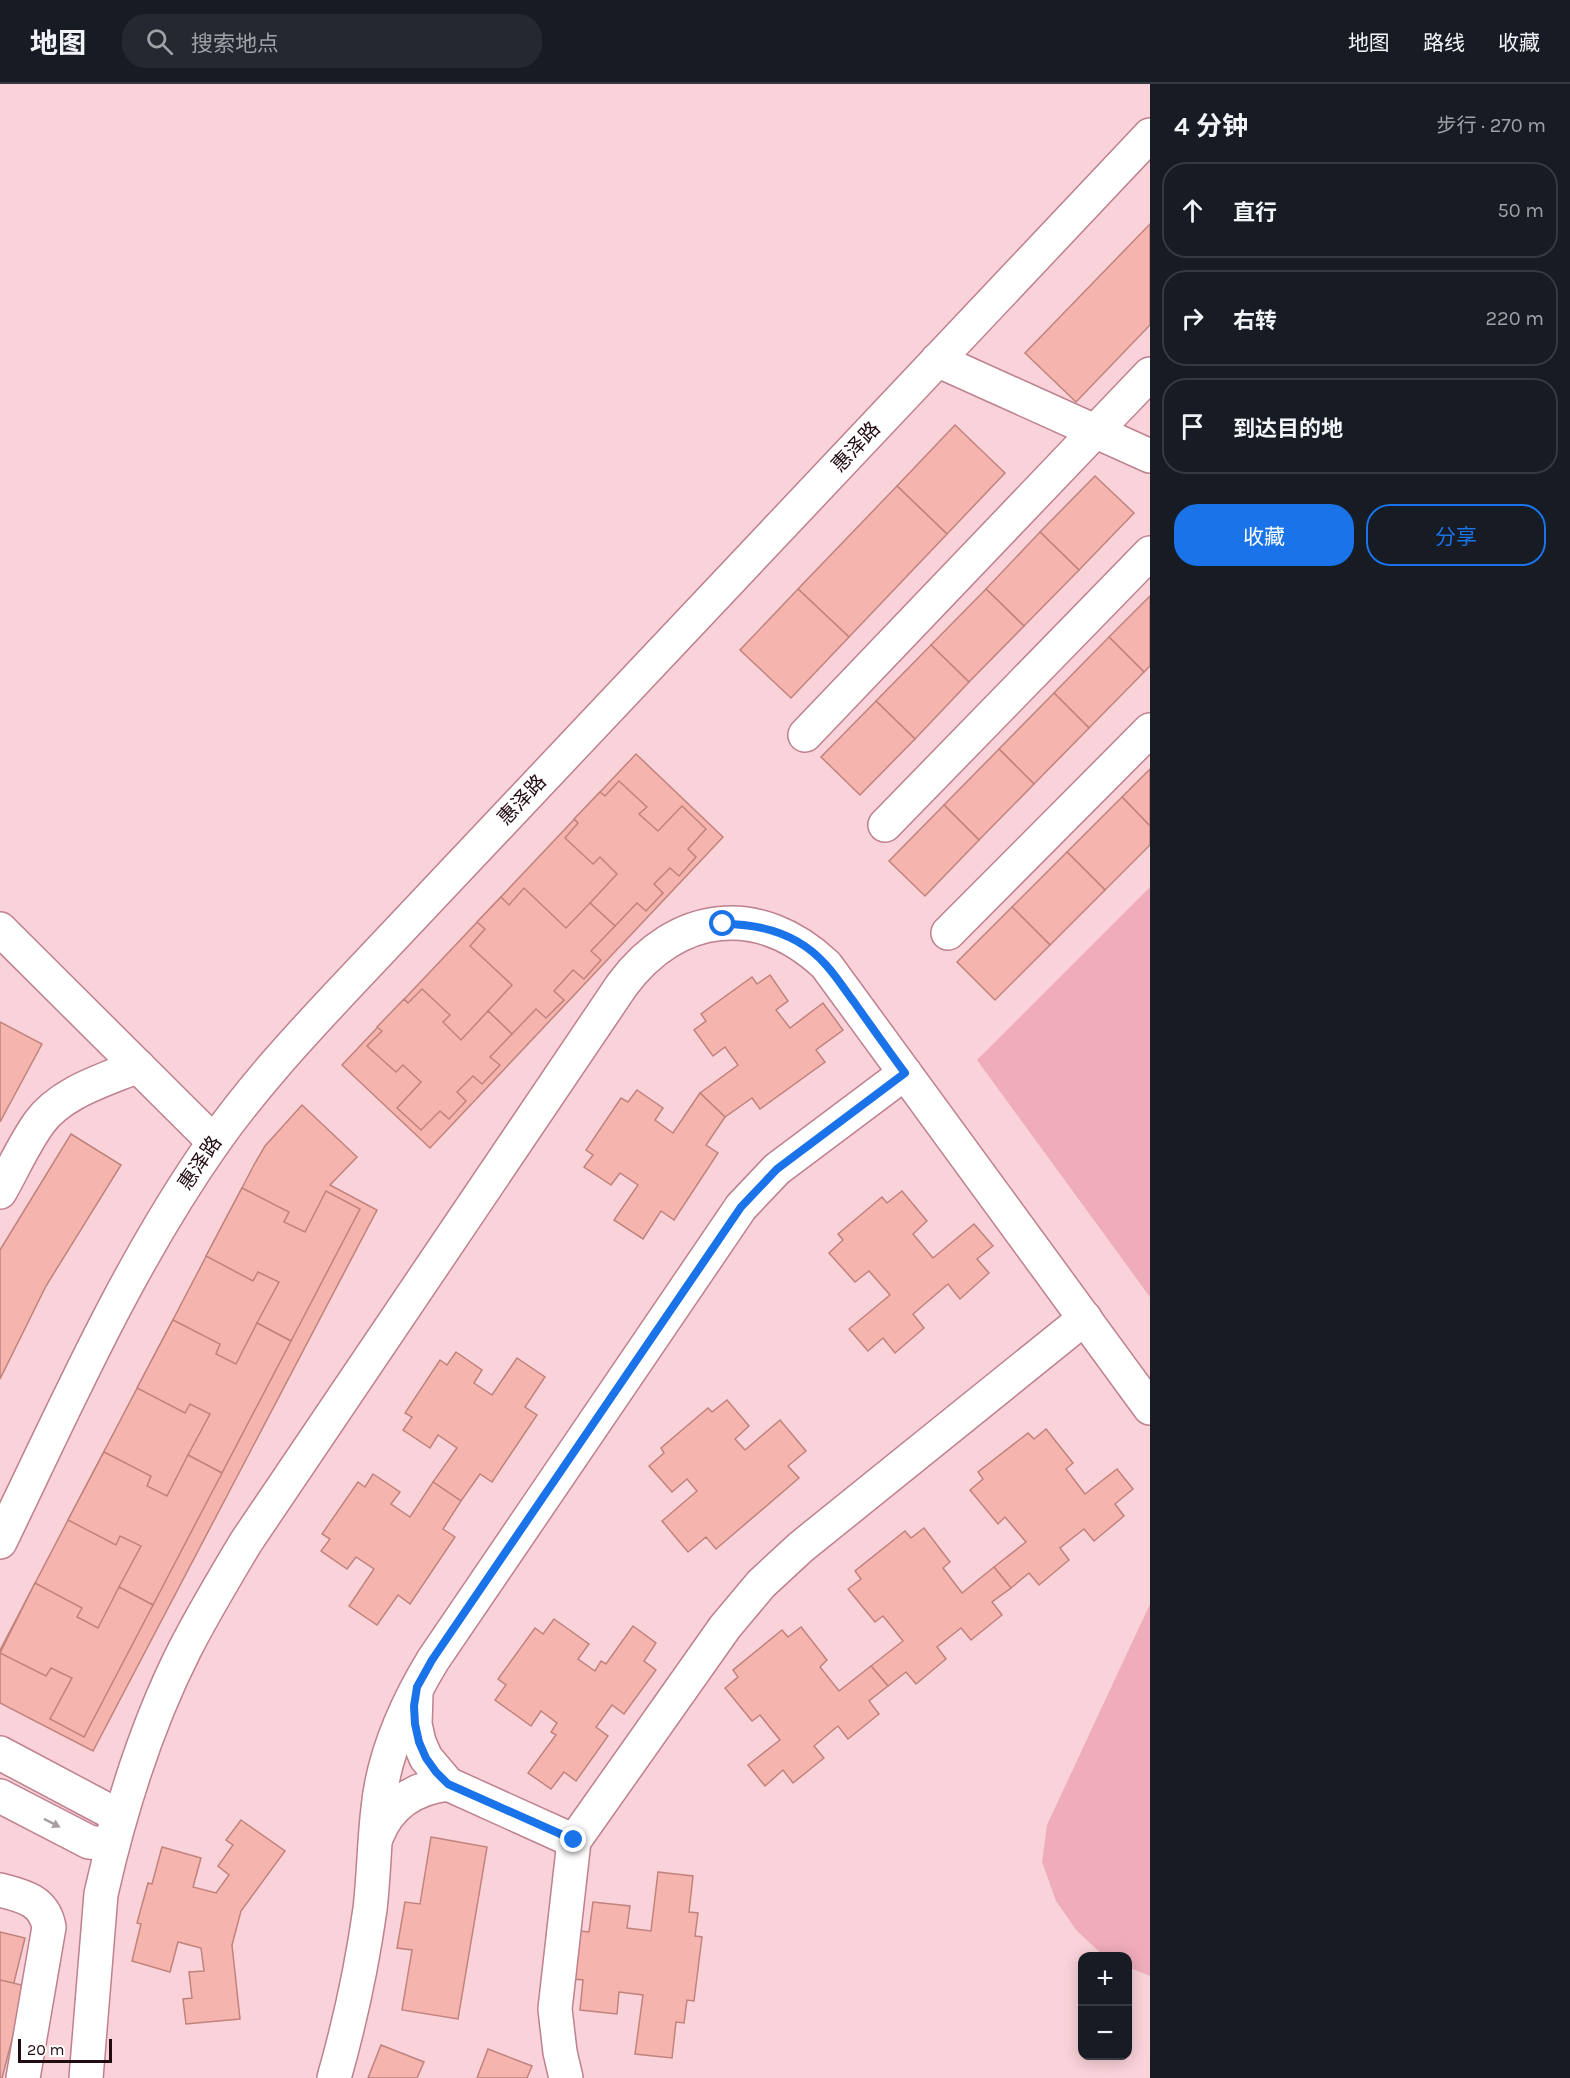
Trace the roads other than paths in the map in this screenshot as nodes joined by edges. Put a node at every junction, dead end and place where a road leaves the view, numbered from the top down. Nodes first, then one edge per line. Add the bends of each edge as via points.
1 (1150, 135) edge
2 (937, 360) junction
3 (1150, 375) edge
4 (1095, 432) junction
5 (1150, 456) edge
6 (1150, 553) edge
7 (1150, 730) edge
8 (804, 735) dead end
9 (885, 825) dead end
10 (0, 929) edge
11 (948, 933) dead end
12 (138, 1066) junction
13 (905, 1073) junction
14 (214, 1142) junction
15 (0, 1192) edge
16 (1084, 1318) junction
17 (1150, 1408) edge
18 (0, 1542) edge
19 (417, 1687) junction
20 (0, 1753) edge
21 (448, 1784) junction
22 (0, 1796) edge
23 (109, 1818) junction
24 (376, 1839) junction
25 (574, 1840) junction
26 (0, 1890) edge
27 (23, 2078) edge
28 (86, 2078) edge
29 (334, 2078) edge
30 (566, 2078) edge

1 - 2 street, 惠泽路
2 - 4 street
2 - 14 street, 惠泽路 via 295,1041
3 - 4 street
4 - 5 street
4 - 8 street
6 - 9 street
7 - 11 street
10 - 12 street
12 - 14 street
12 - 15 street via 87,1088 52,1109 39,1123
13 - 16 street
13 - 19 street via 777,1169 741,1207
13 - 23 street via 826,965 809,949 780,933 747,924 699,927 676,936 637,965 246,1542 184,1650
14 - 18 street, 惠泽路 via 140,1258
16 - 17 street
16 - 25 street via 801,1547 761,1584 725,1627
19 - 21 street via 414,1706 419,1742 431,1765
19 - 24 street via 391,1746
20 - 23 street
21 - 24 street via 418,1790 405,1798 392,1809
21 - 25 street
22 -> 23 street
23 - 28 street
24 - 29 street via 360,1972
25 - 30 street via 555,2009
26 - 27 street via 36,1901 44,1910 49,1927

